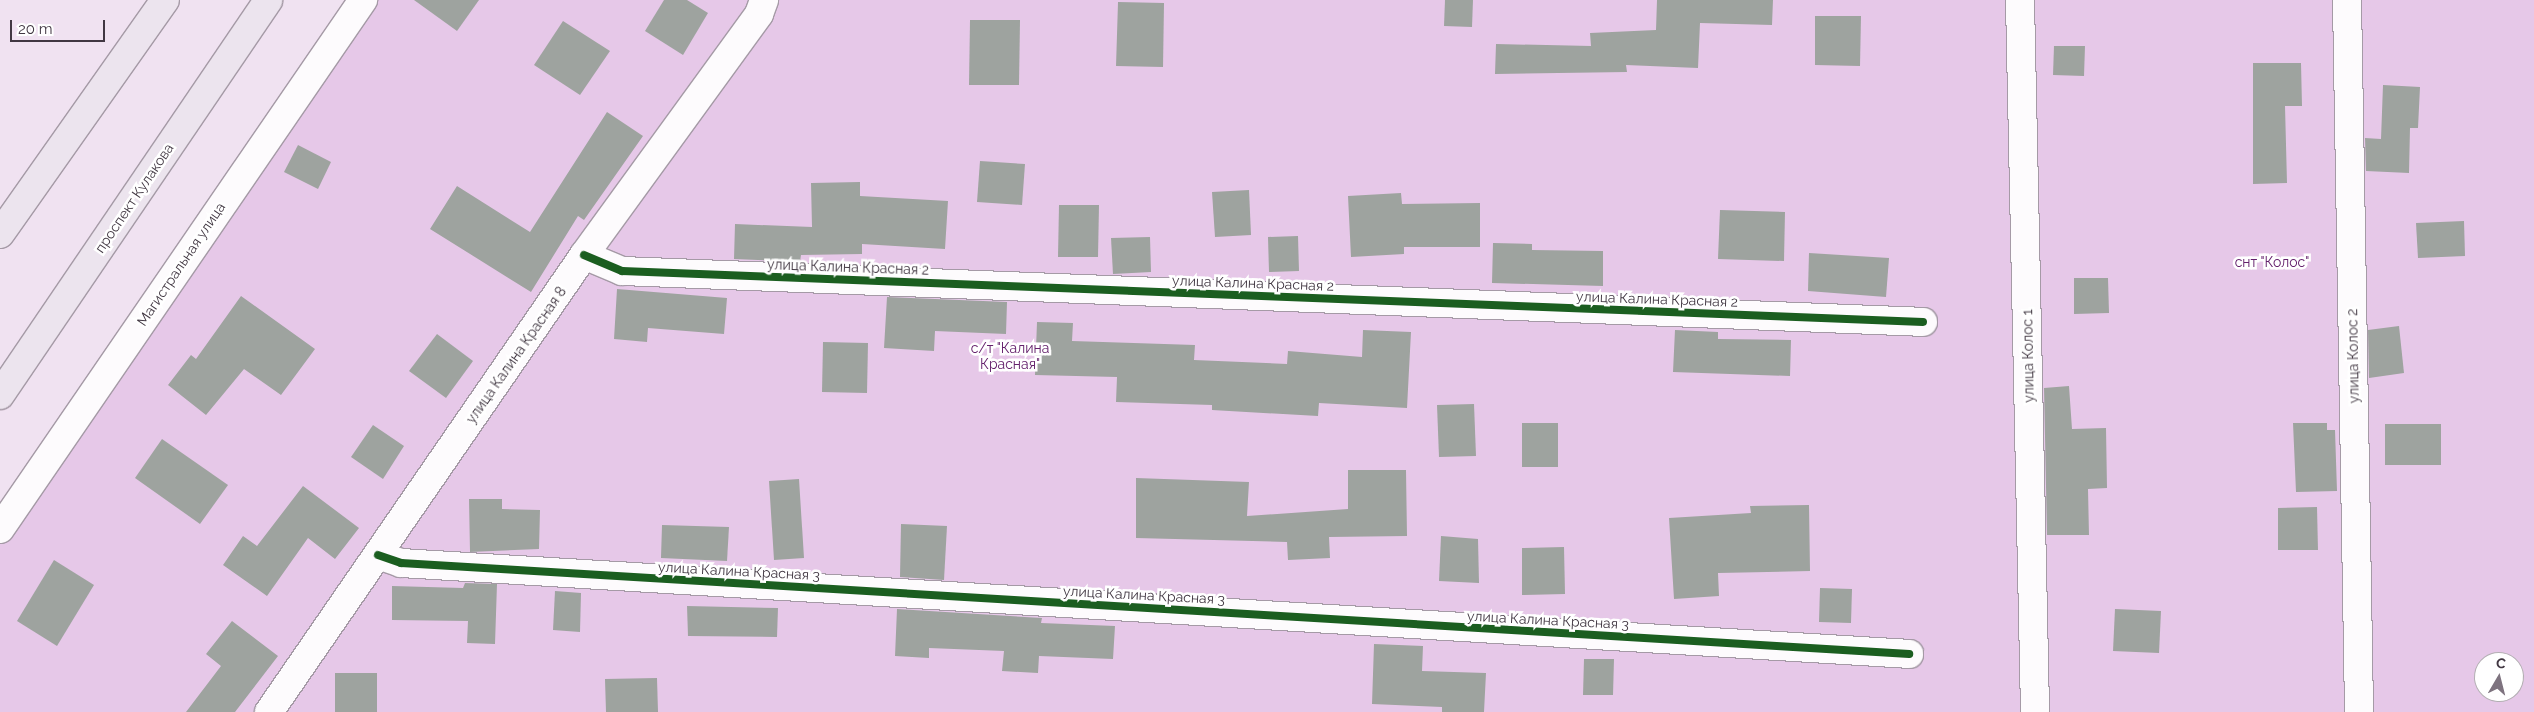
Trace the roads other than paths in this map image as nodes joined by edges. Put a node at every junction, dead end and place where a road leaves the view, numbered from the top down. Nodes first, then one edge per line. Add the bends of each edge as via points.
1 (165, 0) edge
2 (268, 0) edge
3 (363, 0) edge
4 (764, 0) edge
5 (2020, 0) edge
6 (2347, 0) edge
7 (0, 234) edge
8 (584, 255) junction
9 (1923, 322) dead end
10 (0, 395) edge
11 (0, 529) edge
12 (378, 554) junction
13 (1909, 654) dead end
14 (269, 712) edge
15 (2035, 712) edge
16 (2359, 712) edge

1 - 7 main road
2 - 10 main road, проспект Кулакова
3 - 11 street, Магистральная улица
4 - 8 street, улица Калина Красная 8 via 759,14
5 - 15 street, улица Колос 1
6 - 16 street, улица Колос 2
8 - 9 street, улица Калина Красная 2 via 622,270
8 - 12 street, улица Калина Красная 8
12 - 13 street, улица Калина Красная 3 via 401,563
12 - 14 street, улица Калина Красная 8

